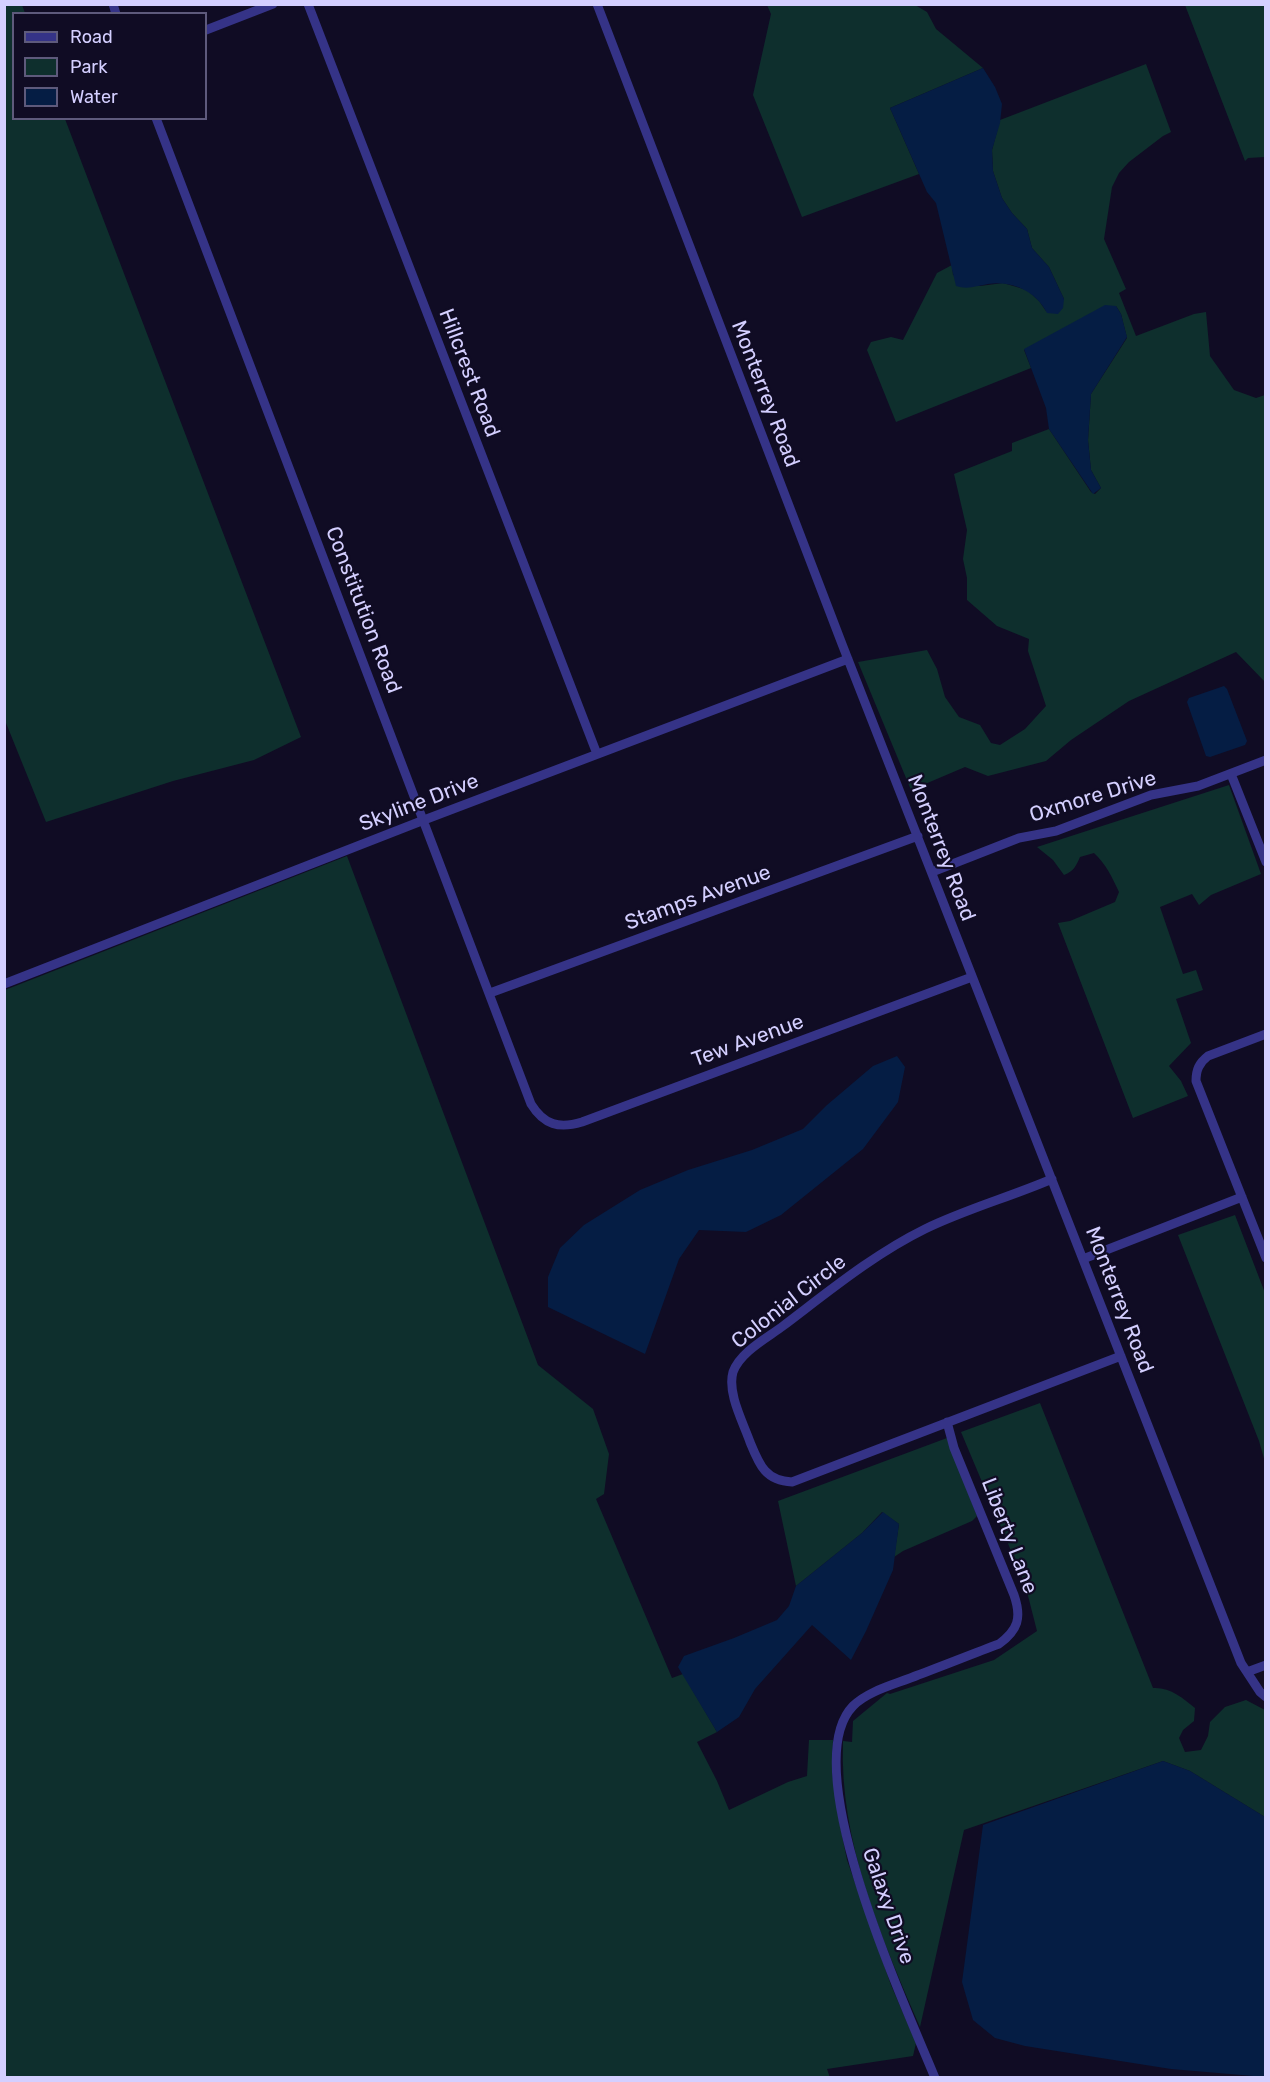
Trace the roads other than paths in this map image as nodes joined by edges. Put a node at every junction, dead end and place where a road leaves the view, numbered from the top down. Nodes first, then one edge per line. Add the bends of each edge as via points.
1 (273, 4) edge
2 (309, 4) edge
3 (597, 4) edge
4 (207, 30) edge
5 (157, 120) edge
6 (848, 659) junction
7 (597, 754) junction
8 (1266, 760) edge
9 (1231, 774) junction
10 (424, 820) junction
11 (918, 836) junction
12 (1266, 862) edge
13 (932, 872) junction
14 (972, 977) junction
15 (5, 983) edge
16 (490, 993) junction
17 (1266, 1034) edge
18 (537, 1113) joint
19 (1052, 1179) junction
20 (1242, 1197) junction
21 (1266, 1258) edge
22 (1083, 1259) junction
23 (1121, 1356) junction
24 (947, 1422) junction
25 (1266, 1665) edge
26 (1247, 1672) junction
27 (1266, 1697) edge
28 (838, 1738) joint
29 (935, 2078) edge

1 - 4 street
2 - 7 street, Hillcrest Road
3 - 6 street, Monterrey Road
5 - 10 street, Constitution Road
6 - 7 street, Skyline Drive
6 - 11 street, Monterrey Road
7 - 10 street, Skyline Drive
8 - 9 street, Oxmore Drive
9 - 12 street
9 - 13 street, Oxmore Drive via 1198,786 1151,795 1056,831 1019,838
10 - 15 street, Skyline Drive
10 - 16 street, Constitution Road
11 - 13 street, Monterrey Road
11 - 16 street, Stamps Avenue
13 - 14 street, Monterrey Road
14 - 18 street, Tew Avenue via 572,1125 550,1123
14 - 19 street, Monterrey Road
16 - 18 street, Constitution Road
17 - 20 street via 1208,1056 1196,1074
19 - 22 street, Monterrey Road
19 - 24 street, Colonial Circle via 952,1216 897,1245 745,1355 732,1377 738,1410 760,1465 782,1482 801,1479
20 - 21 street
20 - 22 street
22 - 23 street, Monterrey Road
23 - 24 street, Colonial Circle
23 - 26 street, Monterrey Road
24 - 28 street, Liberty Lane via 1014,1595 1017,1624 999,1644 860,1700 844,1718
25 - 26 street
26 - 27 street, Monterrey Road
28 - 29 street, Galaxy Drive via 837,1772 852,1859 892,1975

